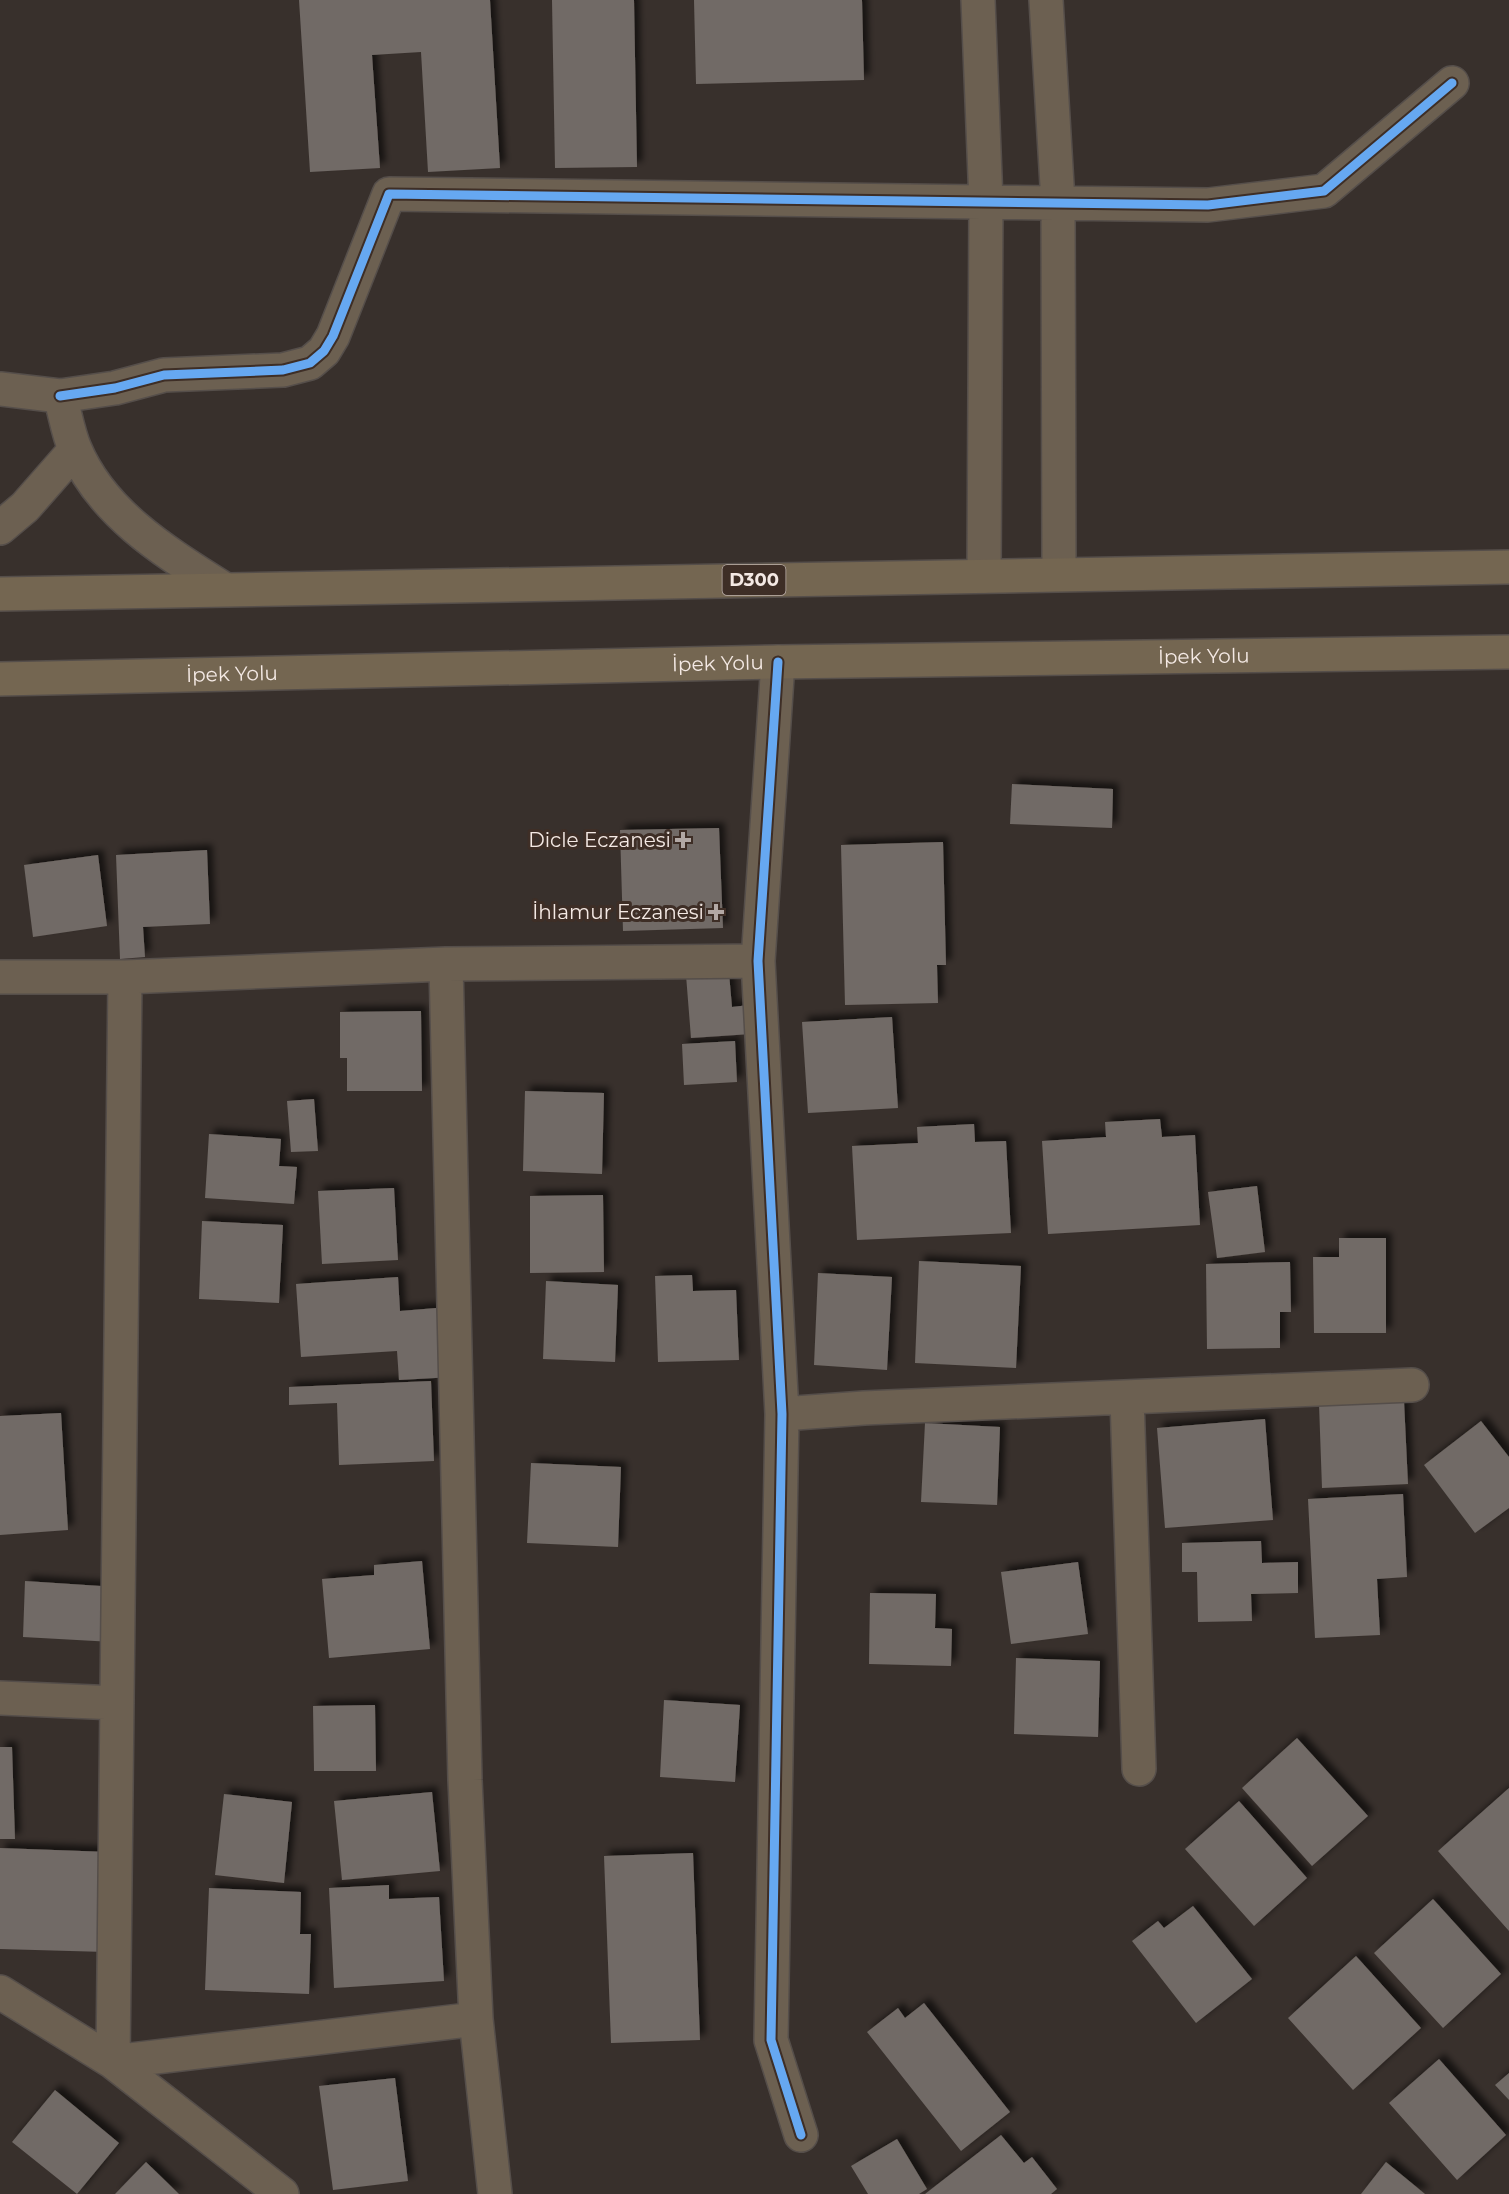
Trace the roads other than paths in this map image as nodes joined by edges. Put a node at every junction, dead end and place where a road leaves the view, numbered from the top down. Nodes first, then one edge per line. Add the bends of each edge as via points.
1 (978, 0) edge
2 (1046, 0) edge
3 (1452, 84) dead end
4 (986, 202) junction
5 (1058, 202) junction
6 (0, 389) edge
7 (60, 396) junction
8 (75, 450) junction
9 (0, 528) edge
10 (1509, 567) edge
11 (1059, 574) junction
12 (984, 576) junction
13 (224, 589) junction
14 (0, 594) edge
15 (1509, 652) edge
16 (778, 662) junction
17 (0, 679) edge
18 (758, 962) junction
19 (446, 964) junction
20 (0, 977) edge
21 (125, 977) junction
22 (1412, 1385) dead end
23 (1126, 1398) junction
24 (782, 1414) junction
25 (0, 1698) edge
26 (117, 1703) junction
27 (1139, 1768) dead end
28 (0, 1992) edge
29 (476, 2019) junction
30 (113, 2062) junction
31 (801, 2135) dead end
32 (282, 2194) edge
33 (495, 2194) edge

1 - 4 street
2 - 5 street
3 - 5 street via 1324,191 1208,205
4 - 5 street
4 - 7 street via 389,194 333,336 310,363 283,370 164,375 115,388
4 - 12 street
5 - 11 street
6 - 7 street
7 - 8 street
8 - 9 street via 25,507
8 - 13 street via 102,493 140,532
10 - 11 highway, D300
11 - 12 highway, D300
12 - 13 highway, D300
13 - 14 highway, D300
15 - 16 highway, İpek Yolu
16 - 17 highway, İpek Yolu
16 - 18 street
18 - 19 street
18 - 24 street
19 - 21 street
19 - 29 street via 465,1780
20 - 21 street
21 - 26 street
22 - 23 street
23 - 24 street
23 - 27 street
24 - 31 street via 771,2040
25 - 26 street
26 - 30 street
28 - 30 street
29 - 30 street
29 - 33 street
30 - 32 street

